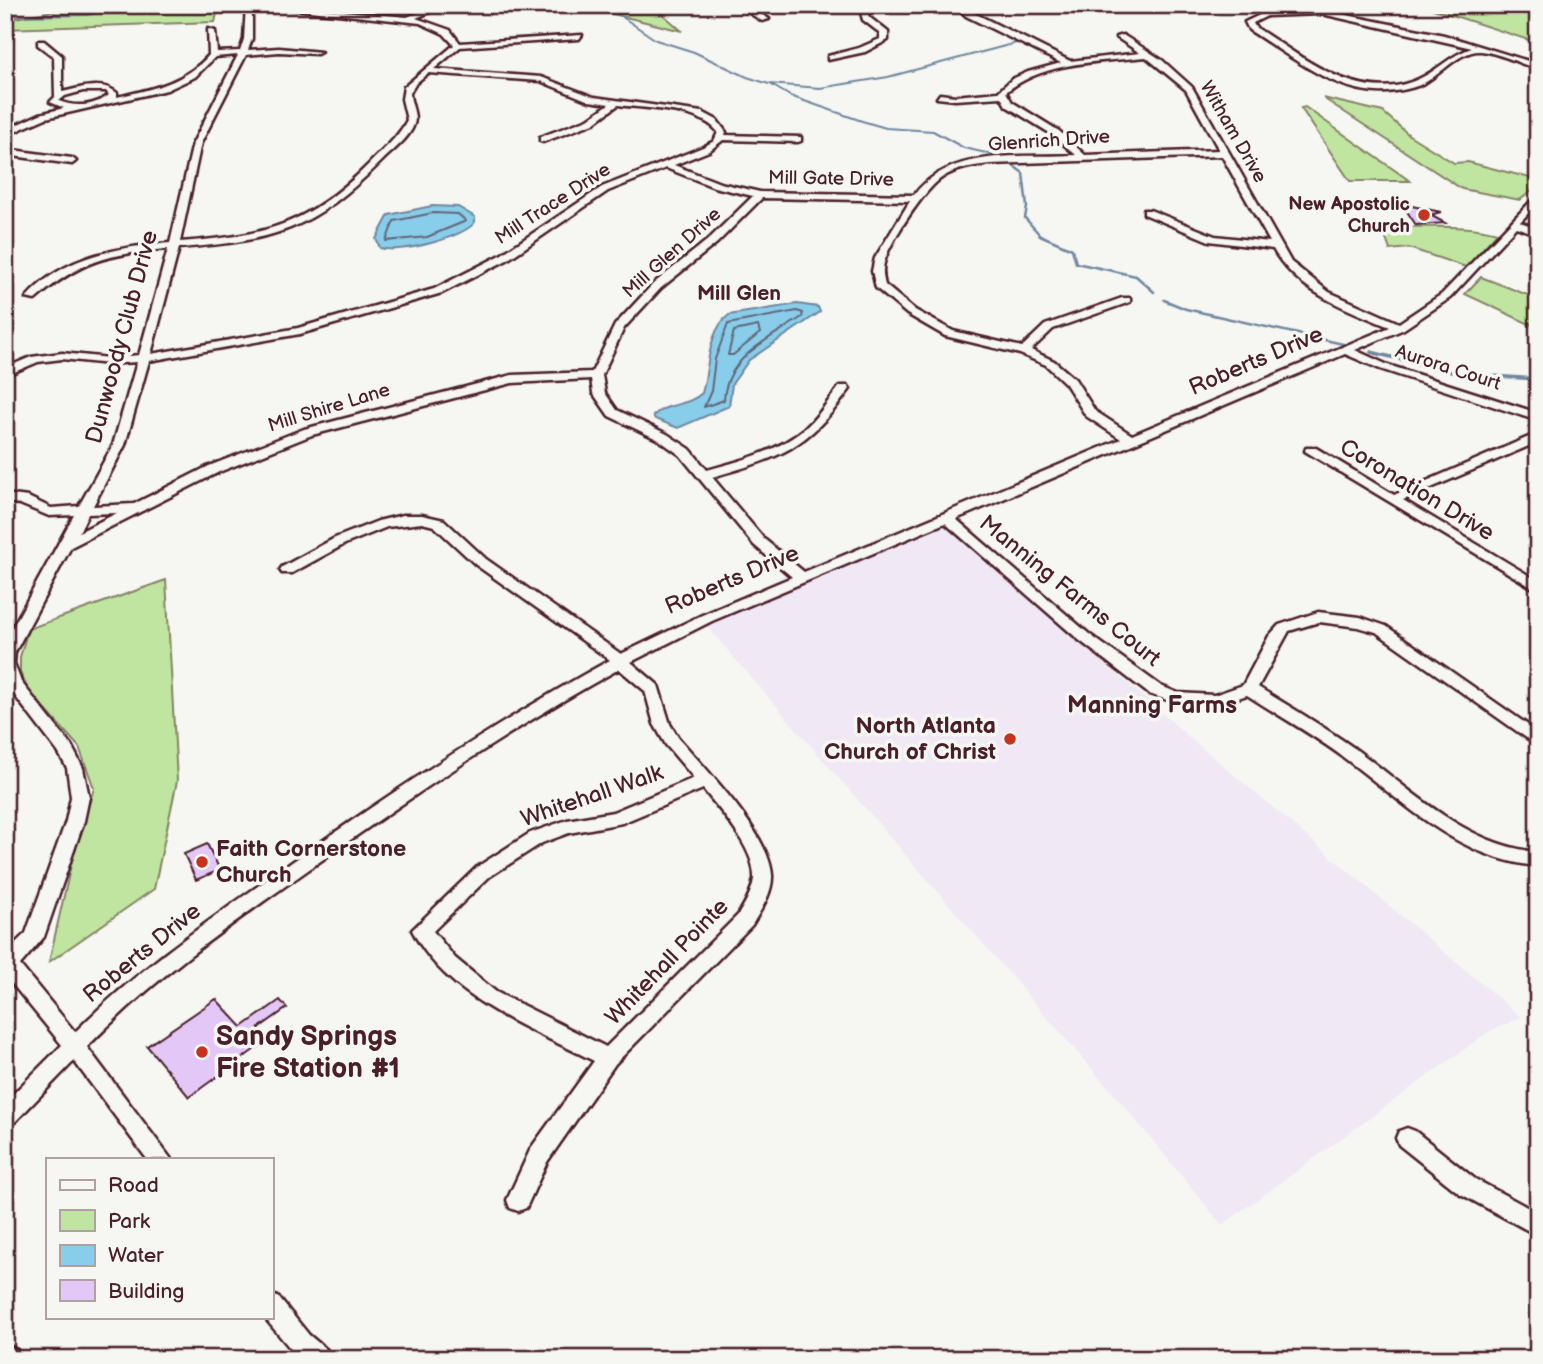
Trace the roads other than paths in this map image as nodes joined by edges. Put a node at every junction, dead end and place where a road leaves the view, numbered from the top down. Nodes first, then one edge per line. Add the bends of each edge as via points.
1 (249, 5) edge
2 (257, 5) edge
3 (444, 5) edge
4 (740, 5) edge
5 (862, 5) edge
6 (965, 5) edge
7 (408, 19) junction
8 (765, 19) dead end
9 (211, 31) dead end
10 (579, 37) dead end
11 (1120, 37) dead end
12 (41, 43) dead end
13 (458, 46) junction
14 (1480, 48) junction
15 (317, 52) dead end
16 (243, 53) junction
17 (213, 55) junction
18 (1147, 55) junction
19 (831, 58) dead end
20 (1070, 64) junction
21 (1538, 67) edge
22 (429, 71) junction
23 (60, 78) junction
24 (89, 88) junction
25 (162, 88) junction
26 (108, 89) junction
27 (1002, 94) junction
28 (940, 96) dead end
29 (56, 99) junction
30 (104, 102) junction
31 (616, 103) junction
32 (83, 107) junction
33 (43, 116) junction
34 (5, 133) edge
35 (720, 137) junction
36 (543, 139) dead end
37 (798, 139) dead end
38 (5, 152) edge
39 (1223, 153) junction
40 (1082, 156) junction
41 (72, 161) dead end
42 (667, 165) junction
43 (760, 195) junction
44 (1538, 197) edge
45 (916, 198) junction
46 (1147, 212) dead end
47 (1515, 223) junction
48 (1538, 232) edge
49 (173, 244) junction
50 (1278, 246) junction
51 (31, 298) dead end
52 (1126, 300) dead end
53 (1400, 327) junction
54 (1024, 351) junction
55 (1347, 351) junction
56 (142, 359) junction
57 (5, 373) edge
58 (596, 375) junction
59 (844, 389) dead end
60 (1538, 417) edge
61 (1538, 437) edge
62 (1132, 441) junction
63 (1311, 450) dead end
64 (704, 475) junction
65 (5, 498) edge
66 (1393, 500) junction
67 (138, 508) junction
68 (84, 510) junction
69 (947, 518) junction
70 (62, 546) junction
71 (287, 570) dead end
72 (802, 578) junction
73 (1538, 587) edge
74 (617, 658) junction
75 (1248, 689) junction
76 (1538, 740) edge
77 (704, 781) junction
78 (1538, 859) edge
79 (6, 962) edge
80 (74, 1045) junction
81 (608, 1058) junction
82 (5, 1117) edge
83 (1407, 1138) dead end
84 (159, 1158) edge
85 (518, 1200) dead end
86 (1538, 1225) edge
87 (273, 1309) edge
88 (318, 1359) edge

1 - 16 street, Dunwoody Club Drive
2 - 7 street
3 - 7 street
4 - 8 street
5 - 19 street via 866,18 884,32 884,40
6 - 20 street via 965,11 976,19
7 - 13 street via 437,25
9 - 17 street
10 - 13 street
11 - 18 street, Witham Drive
12 - 23 street via 56,52
13 - 22 street
14 - 14 street via 1322,12 1266,14 1249,22 1329,76 1374,87 1414,84 1452,57
14 - 21 street
15 - 16 street
16 - 17 street
16 - 49 street, Dunwoody Club Drive via 197,143
17 - 25 street via 203,71
18 - 20 street
18 - 39 street, Witham Drive via 1170,69 1189,89
20 - 27 street via 1027,76
22 - 31 street via 541,79
22 - 49 street via 406,90 411,120 399,140 328,204 277,231
23 - 24 street
23 - 29 street
24 - 26 street
24 - 29 street
25 - 26 street
25 - 30 street
26 - 30 street via 114,95
27 - 28 street
27 - 40 street via 1009,104 1056,133
29 - 32 street via 62,106
29 - 33 street
30 - 32 street
31 - 35 street via 699,114 719,127
31 - 36 street via 591,121
32 - 33 street
33 - 34 street
35 - 37 street
35 - 42 street, Mill Trace Drive via 706,149
38 - 41 street
39 - 40 street, Glenrich Drive
39 - 50 street, Witham Drive
40 - 45 street, Glenrich Drive via 1004,159 958,168 938,177
42 - 43 street, Mill Gate Drive via 717,185
42 - 56 street, Mill Trace Drive via 605,189 503,258 438,291 300,331
43 - 45 street, Mill Gate Drive
43 - 58 street, Mill Glen Drive via 638,306 619,327
44 - 47 street, Roberts Drive
45 - 54 street, Glenrich Drive via 877,265 880,286 911,312 950,334
46 - 50 street via 1213,239
47 - 48 street
47 - 53 street, Roberts Drive via 1446,296
49 - 51 street via 124,250 80,265
49 - 56 street, Dunwoody Club Drive
50 - 53 street, Witham Drive via 1287,264 1317,290
52 - 54 street via 1049,327
53 - 55 street, Roberts Drive
54 - 62 street, Glenrich Drive via 1062,372 1090,413
55 - 60 street, Aurora Court
55 - 62 street, Roberts Drive
56 - 57 street, Mill Trace Drive via 62,356 35,359
56 - 68 street, Dunwoody Club Drive via 119,446
58 - 64 street via 599,393 613,413 685,452
58 - 67 street, Mill Shire Lane via 512,379 308,432 214,469
59 - 64 street via 796,440 765,457
61 - 66 street
62 - 69 street, Roberts Drive
63 - 66 street, Coronation Drive
64 - 72 street via 759,542
65 - 68 street, Mill Shire Lane via 23,500 49,512
66 - 73 street, Coronation Drive
67 - 68 street, Mill Shire Lane
67 - 70 street
68 - 70 street, Dunwoody Club Drive
69 - 72 street, Roberts Drive
69 - 75 street, Manning Farms Court via 1084,637 1155,690 1176,698 1215,701
70 - 79 street, Dunwoody Club Drive via 13,639 6,663 13,684 70,758 80,797 34,937
71 - 74 street, Whitehall Pointe via 365,531 407,519 431,519 481,562
72 - 74 street, Roberts Drive
74 - 77 street, Whitehall Pointe via 652,689 662,724
74 - 80 street, Roberts Drive via 483,743 174,955
75 - 76 street via 1284,628 1318,617 1360,622 1411,648
75 - 78 street via 1306,723 1464,836 1511,856
77 - 81 street, Whitehall Pointe via 750,837 760,859 763,877 757,899 733,934
77 - 81 street, Whitehall Walk via 616,818 536,838 483,872 421,930 448,964 489,998
79 - 80 street
80 - 82 street, Roberts Drive
80 - 84 street
81 - 85 street, Whitehall Pointe via 539,1155
83 - 86 street via 1466,1186
87 - 88 street

